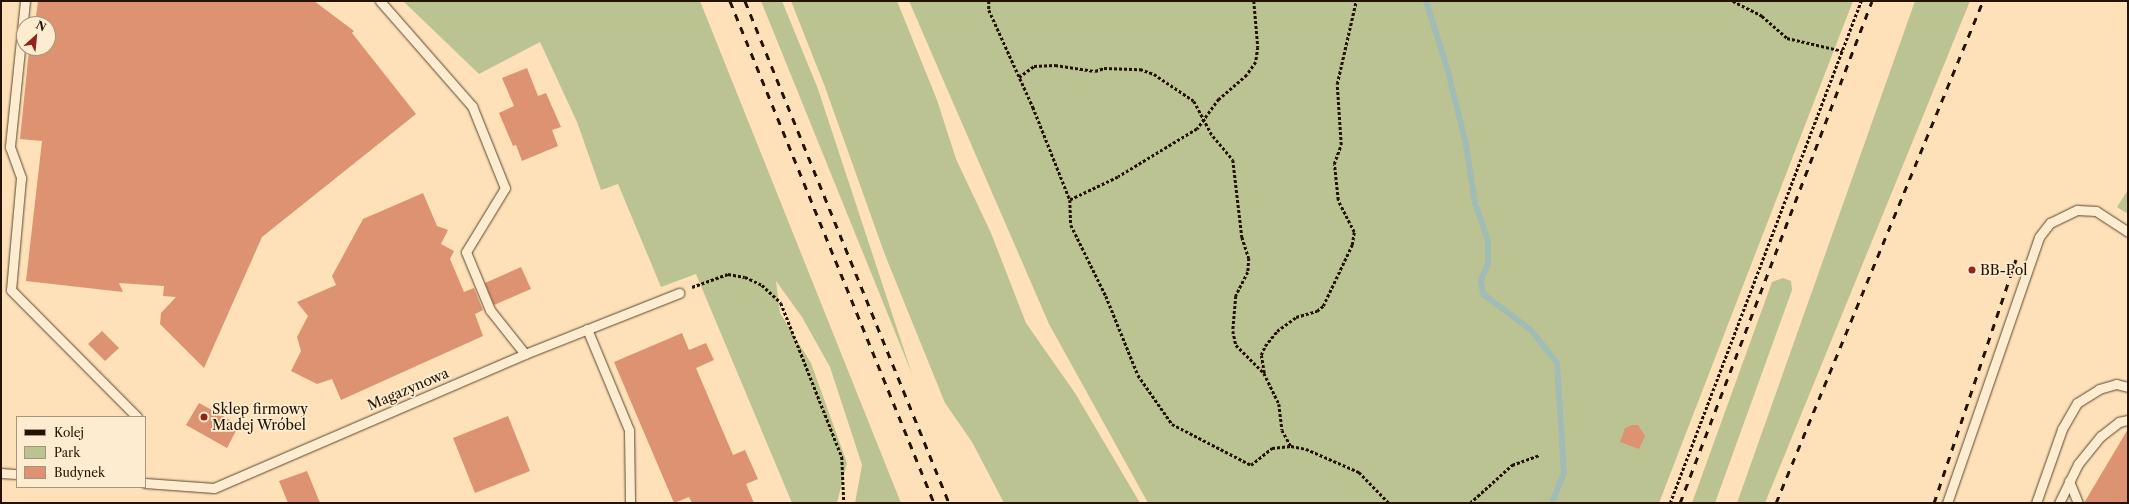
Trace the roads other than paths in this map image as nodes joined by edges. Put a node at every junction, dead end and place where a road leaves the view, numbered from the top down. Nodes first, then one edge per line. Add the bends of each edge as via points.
1 (25, 1) edge
2 (380, 1) edge
3 (2128, 232) edge
4 (679, 292) road end
5 (587, 329) junction
6 (524, 354) junction
7 (2128, 387) edge
8 (135, 416) edge
9 (2128, 420) edge
10 (1, 473) edge
11 (16, 474) edge
12 (2069, 480) junction
13 (146, 484) edge
14 (630, 503) edge
15 (1947, 503) edge
16 (2036, 503) edge
17 (2059, 503) edge
18 (2078, 503) edge

1 - 8 lane via 10,147 21,178 11,290
2 - 6 lane via 472,106 505,188 466,252 490,310
3 - 15 lane via 2096,211 2077,210 2050,223 2039,237
4 - 5 lane, Magazynowa
5 - 6 lane, Magazynowa
5 - 14 lane via 629,430
6 - 13 lane, Magazynowa via 214,488
7 - 16 lane via 2116,384 2100,389 2077,403 2062,429
9 - 12 lane via 2119,422 2101,436 2078,464
10 - 11 lane
12 - 17 lane
12 - 18 lane

